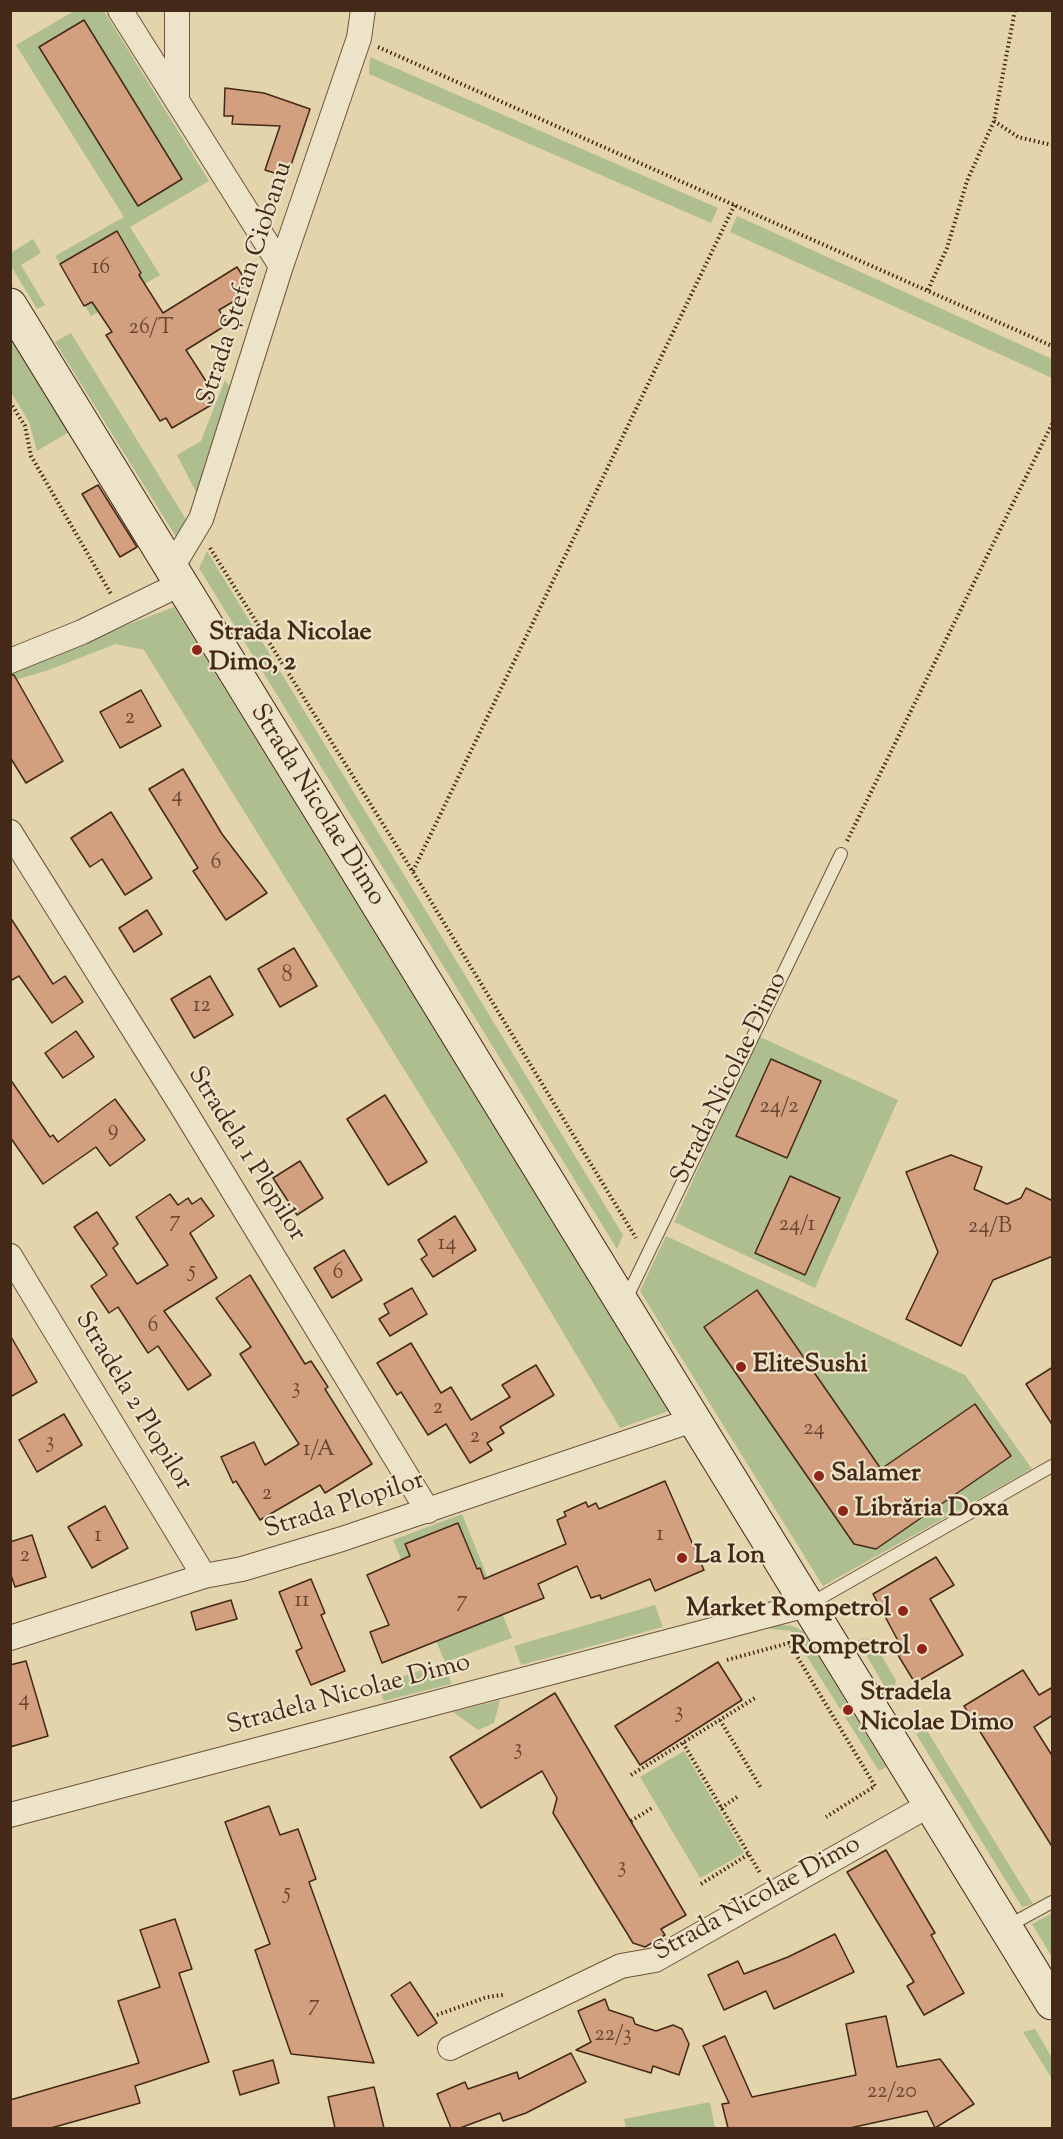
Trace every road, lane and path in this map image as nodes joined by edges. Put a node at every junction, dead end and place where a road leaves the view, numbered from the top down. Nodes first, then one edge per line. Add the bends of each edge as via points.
1 (120, 10) edge
2 (177, 10) edge
3 (363, 10) edge
4 (1015, 10) edge
5 (358, 38) junction
6 (177, 102) junction
7 (994, 121) junction
8 (1053, 145) edge
9 (735, 204) junction
10 (281, 266) junction
11 (928, 290) junction
12 (10, 305) edge
13 (1053, 346) edge
14 (10, 402) edge
15 (1053, 424) edge
16 (196, 526) junction
17 (176, 577) junction
18 (122, 613) junction
19 (10, 661) edge
20 (10, 832) edge
21 (841, 854) joint
22 (413, 872) junction
23 (646, 1254) junction
24 (10, 1256) edge
25 (623, 1306) junction
26 (693, 1420) junction
27 (1053, 1467) edge
28 (428, 1511) junction
29 (204, 1576) junction
30 (807, 1605) junction
31 (10, 1638) edge
32 (727, 1660) dead end
33 (755, 1698) dead end
34 (720, 1720) junction
35 (683, 1743) junction
36 (631, 1775) dead end
37 (760, 1788) dead end
38 (737, 1797) dead end
39 (931, 1804) junction
40 (652, 1808) dead end
41 (721, 1808) junction
42 (10, 1815) edge
43 (826, 1817) dead end
44 (631, 1821) dead end
45 (749, 1854) junction
46 (760, 1873) dead end
47 (701, 1884) dead end
48 (1053, 1902) edge
49 (1006, 1928) junction
50 (1053, 2003) edge
51 (450, 2048) dead end

1 - 6 street
2 - 6 street
3 - 5 street, Strada Ștefan Ciobanu
4 - 7 path
5 - 9 path
5 - 10 street, Strada Ștefan Ciobanu
6 - 10 street
7 - 8 path via 1018,137
7 - 11 path via 967,181 947,248
9 - 11 path
9 - 22 path
10 - 16 street, Strada Ștefan Ciobanu
11 - 13 path
12 - 17 street, Strada Nicolae Dimo
14 - 18 path via 25,426 31,456
15 - 21 path
16 - 17 street, Strada Ștefan Ciobanu
16 - 22 path
17 - 18 street
17 - 25 street, Strada Nicolae Dimo
18 - 19 street
20 - 28 street, Stradela 1 Plopilor via 182,1105
21 - 23 lane, Strada Nicolae Dimo
22 - 23 path
23 - 25 lane, Strada Nicolae Dimo
24 - 29 street, Stradela 2 Plopilor
25 - 26 street, Strada Nicolae Dimo
26 - 28 street, Strada Plopilor
26 - 30 street, Strada Nicolae Dimo
27 - 30 lane
28 - 29 street, Strada Plopilor via 253,1566
29 - 31 street, Strada Plopilor
30 - 39 street, Strada Nicolae Dimo
30 - 42 street, Stradela Nicolae Dimo
32 - 43 path via 789,1643 875,1786
33 - 34 path
34 - 35 path
34 - 37 path
35 - 36 path
35 - 41 path
38 - 41 path
39 - 49 street, Strada Nicolae Dimo
39 - 51 street, Strada Nicolae Dimo via 655,1960 621,1966
40 - 44 path
41 - 45 path
45 - 46 path
45 - 47 path
48 - 49 lane
49 - 50 street, Strada Nicolae Dimo

